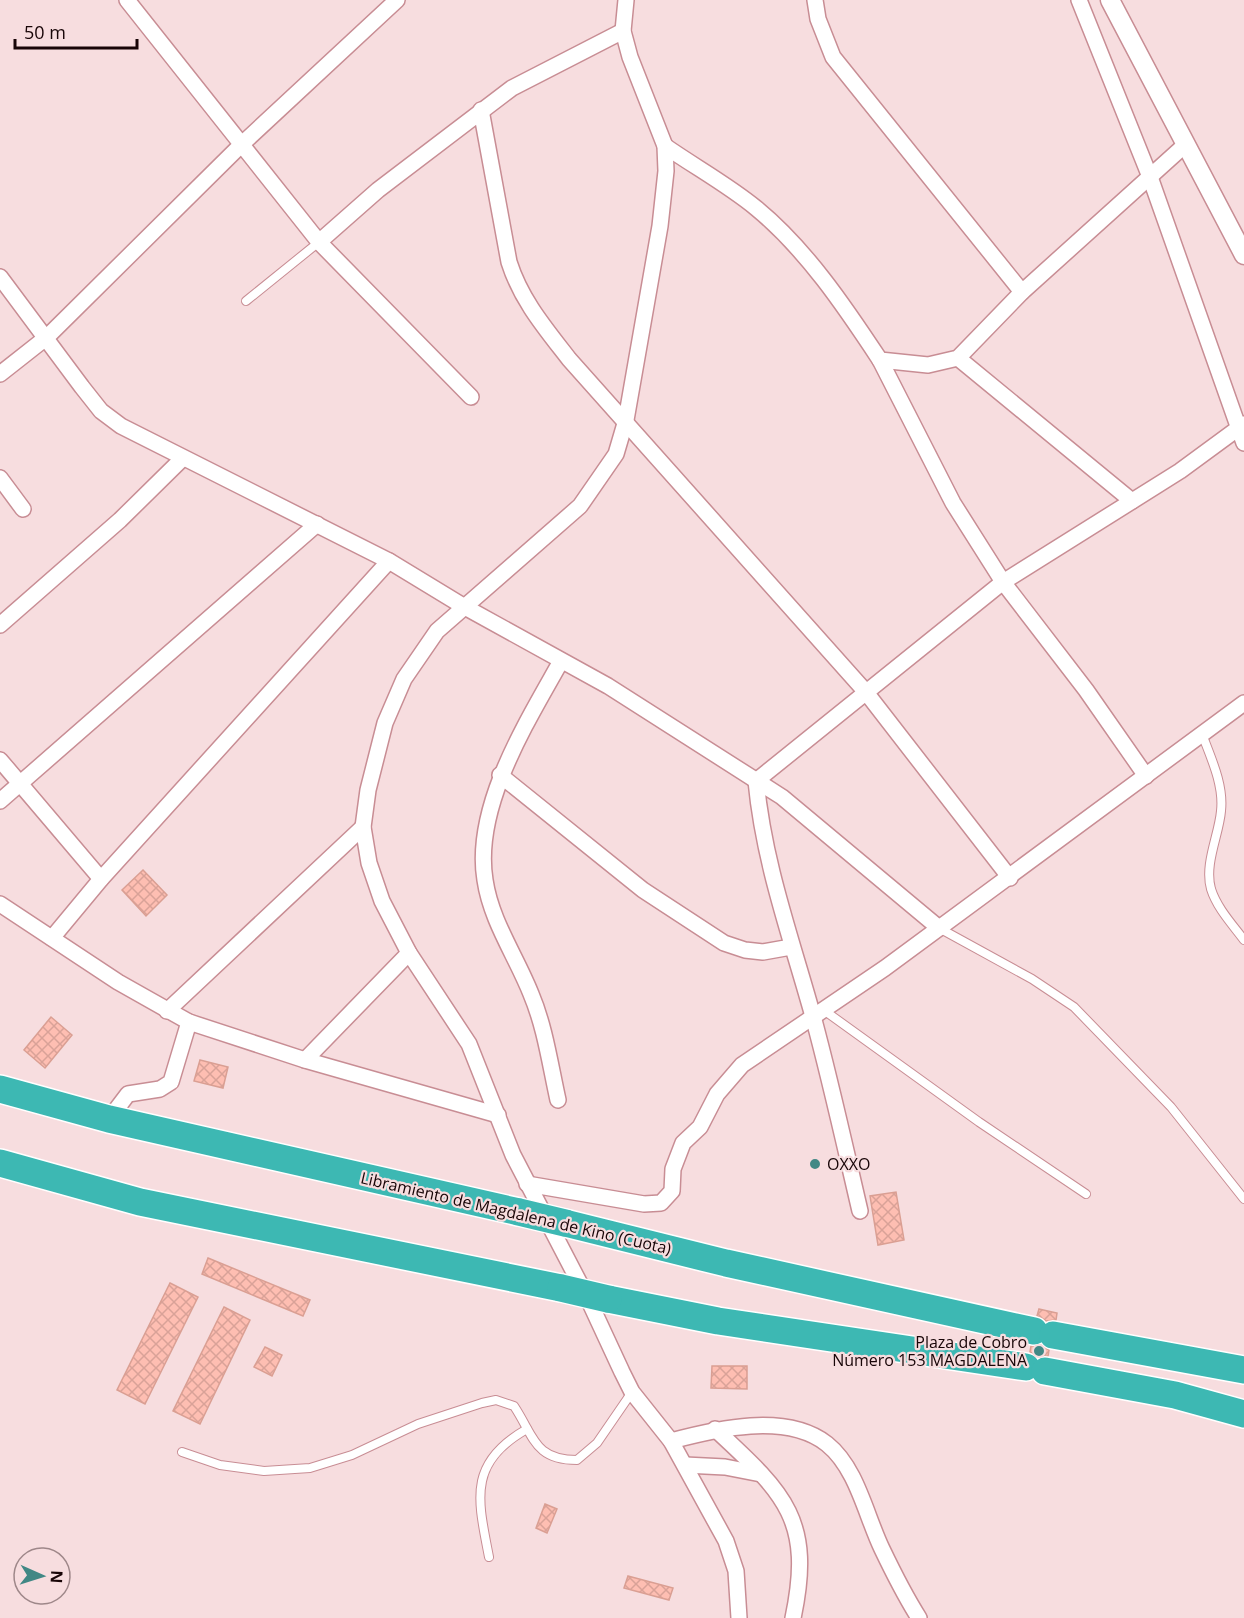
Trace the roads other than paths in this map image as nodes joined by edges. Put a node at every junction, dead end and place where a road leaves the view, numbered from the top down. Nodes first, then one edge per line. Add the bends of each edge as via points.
1 (127, 0) edge
2 (397, 0) edge
3 (626, 0) edge
4 (815, 0) edge
5 (1079, 0) edge
6 (1110, 0) edge
7 (623, 31) junction
8 (481, 110) junction
9 (242, 144) junction
10 (1185, 145) junction
11 (665, 146) junction
12 (1150, 177) junction
13 (319, 242) junction
14 (1244, 255) edge
15 (0, 277) edge
16 (1022, 292) junction
17 (246, 301) dead end
18 (46, 337) junction
19 (958, 358) junction
20 (880, 360) junction
21 (0, 374) edge
22 (471, 398) dead end
23 (626, 420) junction
24 (1242, 432) edge
25 (183, 458) junction
26 (0, 478) edge
27 (1132, 501) junction
28 (23, 509) dead end
29 (317, 524) junction
30 (389, 561) junction
31 (1003, 582) junction
32 (463, 606) junction
33 (0, 625) edge
34 (561, 661) junction
35 (865, 691) junction
36 (1244, 702) edge
37 (1202, 734) junction
38 (0, 760) edge
39 (500, 775) junction
40 (1146, 776) junction
41 (756, 781) junction
42 (19, 782) junction
43 (0, 801) edge
44 (363, 827) junction
45 (1010, 878) junction
46 (101, 879) junction
47 (0, 904) edge
48 (939, 928) junction
49 (52, 938) junction
50 (1244, 940) edge
51 (791, 947) junction
52 (409, 954) junction
53 (167, 1011) junction
54 (819, 1014) junction
55 (189, 1022) junction
56 (305, 1060) junction
57 (0, 1089) edge
58 (558, 1100) dead end
59 (498, 1115) junction
60 (109, 1119) junction
61 (0, 1163) edge
62 (527, 1184) junction
63 (1086, 1194) dead end
64 (1244, 1199) edge
65 (860, 1211) dead end
66 (1244, 1370) edge
67 (633, 1392) junction
68 (1244, 1414) edge
69 (527, 1429) junction
70 (716, 1429) junction
71 (671, 1441) junction
72 (182, 1452) dead end
73 (685, 1465) junction
74 (761, 1474) junction
75 (489, 1557) dead end
76 (739, 1618) edge
77 (793, 1618) edge
78 (919, 1618) edge

1 - 9 street
2 - 9 street
3 - 7 street
4 - 16 street via 833,57
5 - 12 street
6 - 10 street
7 - 8 street via 512,88
7 - 11 street
8 - 13 street via 378,190
8 - 23 street via 515,283 569,359
9 - 13 street
9 - 18 street
10 - 12 street
10 - 14 street
11 - 20 street via 756,208 796,247
11 - 23 street via 660,226
12 - 16 street
12 - 24 street
13 - 17 lane
13 - 22 street
15 - 18 street
16 - 19 street
18 - 21 street
18 - 25 street via 101,411 121,426
19 - 20 street via 928,365
19 - 27 street
20 - 31 street via 953,503
23 - 32 street via 616,454 580,506
23 - 35 street
24 - 27 street
25 - 29 street
25 - 33 street via 120,520
26 - 28 street
27 - 31 street
29 - 30 street
29 - 42 street
30 - 32 street
30 - 46 street
31 - 35 street
31 - 40 street
32 - 34 street
32 - 44 street via 437,631 404,678 377,749
34 - 39 street
34 - 41 street via 608,686
35 - 41 street
35 - 45 street
36 - 37 street
37 - 40 street
37 - 50 lane via 1215,767 1222,808 1210,866 1210,887
38 - 42 street
39 - 51 street via 643,890 724,943 763,952
39 - 58 street via 486,835 484,879 505,940 531,993
40 - 45 street
41 - 48 street via 782,797
41 - 51 street via 762,834
42 - 43 street
42 - 46 street
44 - 52 street via 369,863 382,901
44 - 53 street
45 - 48 street
46 - 49 street
47 - 49 street
48 - 54 street
48 - 64 lane via 1074,1007 1171,1107
49 - 53 street
51 - 54 street
52 - 56 street
52 - 59 street via 469,1044
53 - 55 street
54 - 62 street via 742,1065 728,1079 708,1117 683,1143 673,1169 672,1191 660,1203 644,1204
54 - 63 lane
54 - 65 street
55 - 56 street
55 - 60 street via 171,1082 160,1089 128,1094
56 - 59 street
57 - 60 highway, Libramiento de Magdalena de Kino (Cuota)
59 - 62 street
60 - 66 highway, Libramiento de Magdalena de Kino (Cuota), bridge via 726,1263 1043,1333
61 - 68 highway, bridge via 140,1202 608,1299 718,1321 1036,1369 1174,1395
62 - 67 street
67 - 69 lane via 597,1443 577,1460 538,1450
67 - 71 street
69 - 72 lane via 514,1406 496,1401 418,1424 352,1455 310,1467 264,1471 220,1465
69 - 75 lane via 504,1446 480,1479 480,1507
70 - 71 street
70 - 74 street
70 - 78 street via 740,1426 793,1430 826,1444 839,1457 858,1492 882,1549
71 - 73 street
73 - 74 street
73 - 76 street via 726,1541 736,1571
74 - 77 street via 787,1505 797,1534 802,1560

